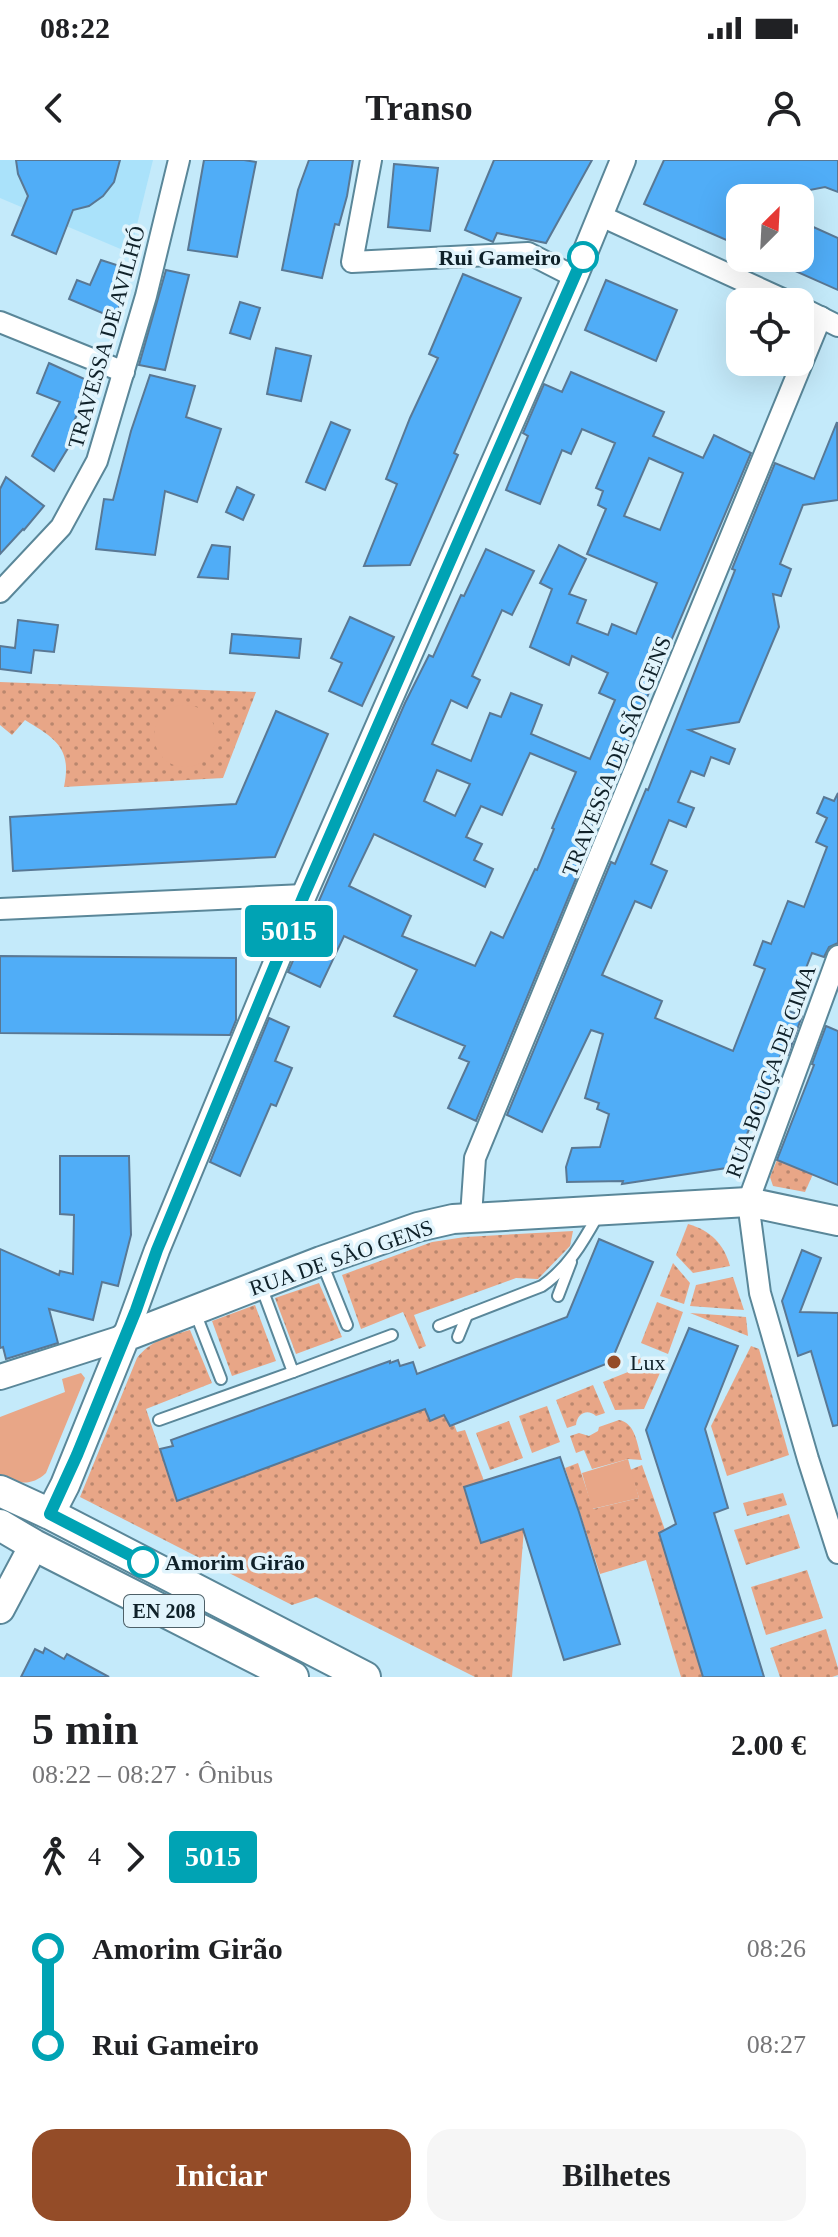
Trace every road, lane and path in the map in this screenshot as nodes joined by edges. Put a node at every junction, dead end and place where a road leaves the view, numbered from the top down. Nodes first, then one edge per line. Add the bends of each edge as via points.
1 (179, 160) edge
2 (371, 160) edge
3 (623, 160) edge
4 (601, 216) junction
5 (575, 277) junction
6 (758, 288) edge
7 (830, 321) edge
8 (0, 322) edge
9 (124, 372) junction
10 (0, 592) edge
11 (304, 895) junction
12 (0, 909) edge
13 (838, 956) edge
14 (748, 1202) junction
15 (601, 1209) junction
16 (471, 1216) junction
17 (838, 1221) edge
18 (573, 1256) junction
19 (321, 1261) junction
20 (260, 1285) junction
21 (558, 1296) dead end
22 (194, 1310) junction
23 (467, 1315) junction
24 (347, 1325) dead end
25 (439, 1326) dead end
26 (392, 1335) dead end
27 (125, 1337) junction
28 (458, 1337) dead end
29 (293, 1372) junction
30 (0, 1377) edge
31 (221, 1379) dead end
32 (159, 1420) dead end
33 (0, 1491) edge
34 (50, 1514) junction
35 (0, 1525) edge
36 (34, 1545) junction
37 (838, 1553) edge
38 (0, 1609) edge
39 (293, 1677) edge
40 (365, 1677) edge

1 - 9 street, TRAVESSA DE AVILHÓ
2 - 5 street via 352,262 528,253
3 - 4 street
4 - 5 street
4 - 6 street
5 - 11 street
7 - 16 street, TRAVESSA DE SÃO GENS via 475,1158
8 - 9 street
9 - 10 street, TRAVESSA DE AVILHÓ via 97,461 61,527
11 - 12 street
11 - 27 street
13 - 14 street, RUA BOUÇA DE CIMA
14 - 15 main road, RUA DE SÃO GENS
14 - 17 main road, RUA DE SÃO GENS
14 - 37 street via 760,1293
15 - 16 main road, RUA DE SÃO GENS
15 - 18 lane
16 - 19 main road, RUA DE SÃO GENS via 418,1227
18 - 21 lane
18 - 23 lane via 542,1286
19 - 20 main road, RUA DE SÃO GENS
19 - 24 lane
20 - 22 main road, RUA DE SÃO GENS
20 - 29 lane
22 - 27 main road, RUA DE SÃO GENS
22 - 31 lane
23 - 25 lane
23 - 28 lane
26 - 29 lane
27 - 30 street, RUA DE SÃO GENS
27 - 34 main road
29 - 32 lane
33 - 34 main road, EN 208
34 - 36 main road
34 - 40 main road, EN 208
35 - 36 main road, EN 208
36 - 38 main road
36 - 39 main road, EN 208

